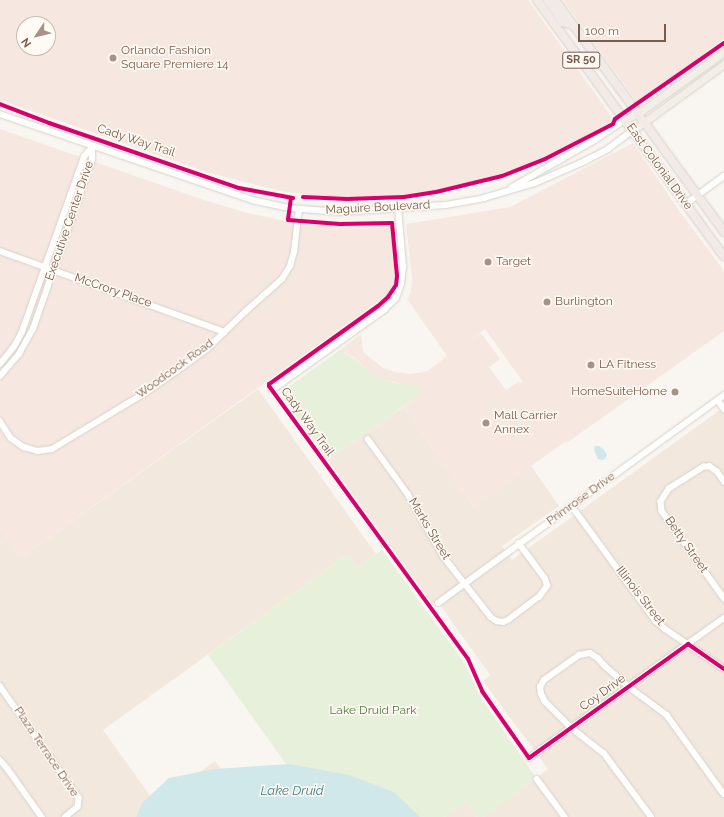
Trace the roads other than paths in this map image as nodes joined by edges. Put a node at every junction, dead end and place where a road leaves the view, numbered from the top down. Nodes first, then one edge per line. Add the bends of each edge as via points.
1 (537, 0) edge
2 (547, 0) edge
3 (555, 0) edge
4 (573, 25) junction
5 (724, 52) edge
6 (724, 64) edge
7 (0, 114) edge
8 (637, 114) junction
9 (625, 120) junction
10 (644, 122) junction
11 (632, 131) junction
12 (92, 147) junction
13 (724, 176) edge
14 (506, 191) junction
15 (697, 195) junction
16 (686, 204) junction
17 (398, 208) junction
18 (299, 209) junction
19 (724, 232) edge
20 (0, 251) edge
21 (724, 256) edge
22 (45, 267) junction
23 (53, 270) junction
24 (225, 332) junction
25 (0, 364) edge
26 (0, 376) edge
27 (272, 390) dead end
28 (724, 395) edge
29 (718, 400) junction
30 (724, 409) edge
31 (0, 421) edge
32 (368, 439) dead end
33 (724, 482) edge
34 (572, 506) junction
35 (519, 544) junction
36 (464, 583) junction
37 (724, 598) edge
38 (438, 602) dead end
39 (724, 618) edge
40 (688, 644) junction
41 (724, 669) edge
42 (0, 686) edge
43 (629, 687) junction
44 (571, 728) junction
45 (529, 758) dead end
46 (0, 760) edge
47 (537, 779) dead end
48 (724, 794) edge
49 (42, 817) edge
50 (66, 817) edge
51 (565, 817) edge
52 (651, 817) edge

1 - 9 highway, East Colonial Drive / SR 50
2 - 4 highway via 563,22
3 - 4 highway, East Colonial Drive / SR 50
4 - 8 highway, East Colonial Drive / SR 50
5 - 8 main road, Maguire Boulevard
6 - 10 main road, Maguire Boulevard
7 - 12 street, Maguire Boulevard
8 - 9 main road, Maguire Boulevard
8 - 10 highway, East Colonial Drive / SR 50
9 - 11 highway, East Colonial Drive / SR 50
9 - 14 street, Maguire Boulevard
10 - 11 main road, Maguire Boulevard
10 - 15 highway, East Colonial Drive / SR 50
11 - 14 street, Maguire Boulevard via 581,163 535,183
11 - 16 highway, East Colonial Drive / SR 50
12 - 18 street, Maguire Boulevard via 252,200
12 - 22 street, Executive Center Drive via 84,158
12 - 23 street, Executive Center Drive via 92,160
13 - 15 street
14 - 17 street, Maguire Boulevard via 446,205
15 - 16 street
15 - 19 highway, East Colonial Drive / SR 50
16 - 21 highway, East Colonial Drive / SR 50
17 - 18 street, Maguire Boulevard via 340,212
17 - 27 street via 403,267 396,298 384,310
18 - 24 street, Woodcock Road via 294,252 282,280
20 - 22 street, McCrory Place
22 - 23 street, McCrory Place
22 - 25 street, Executive Center Drive via 20,336
23 - 24 street, McCrory Place
23 - 26 street, Executive Center Drive via 27,341 16,359
24 - 31 street, Woodcock Road via 178,370 63,444 48,450 24,447 11,438
28 - 29 street, Primrose Drive
29 - 30 street
29 - 34 street, Primrose Drive
32 - 36 street, Marks Street via 408,494 444,557
33 - 37 street, Betty Street via 717,472 704,467 664,494 661,502 662,511
34 - 35 street, Primrose Drive
34 - 40 street, Illinois Street via 656,621
35 - 36 street, Primrose Drive
35 - 36 street, Marks Street via 545,579 547,586 540,597 508,620 496,621 491,617
36 - 38 street, Primrose Drive
39 - 40 street, Coy Drive
40 - 41 street, Illinois Street
40 - 43 street, Coy Drive
42 - 50 street, Plaza Terrace Drive via 78,798 78,807
43 - 44 street, Coy Drive
43 - 44 street via 590,653 579,655 549,675 540,687 541,694 545,702
43 - 48 street via 667,715
44 - 45 street, Coy Drive
44 - 52 street via 604,754
46 - 49 street
47 - 51 street

